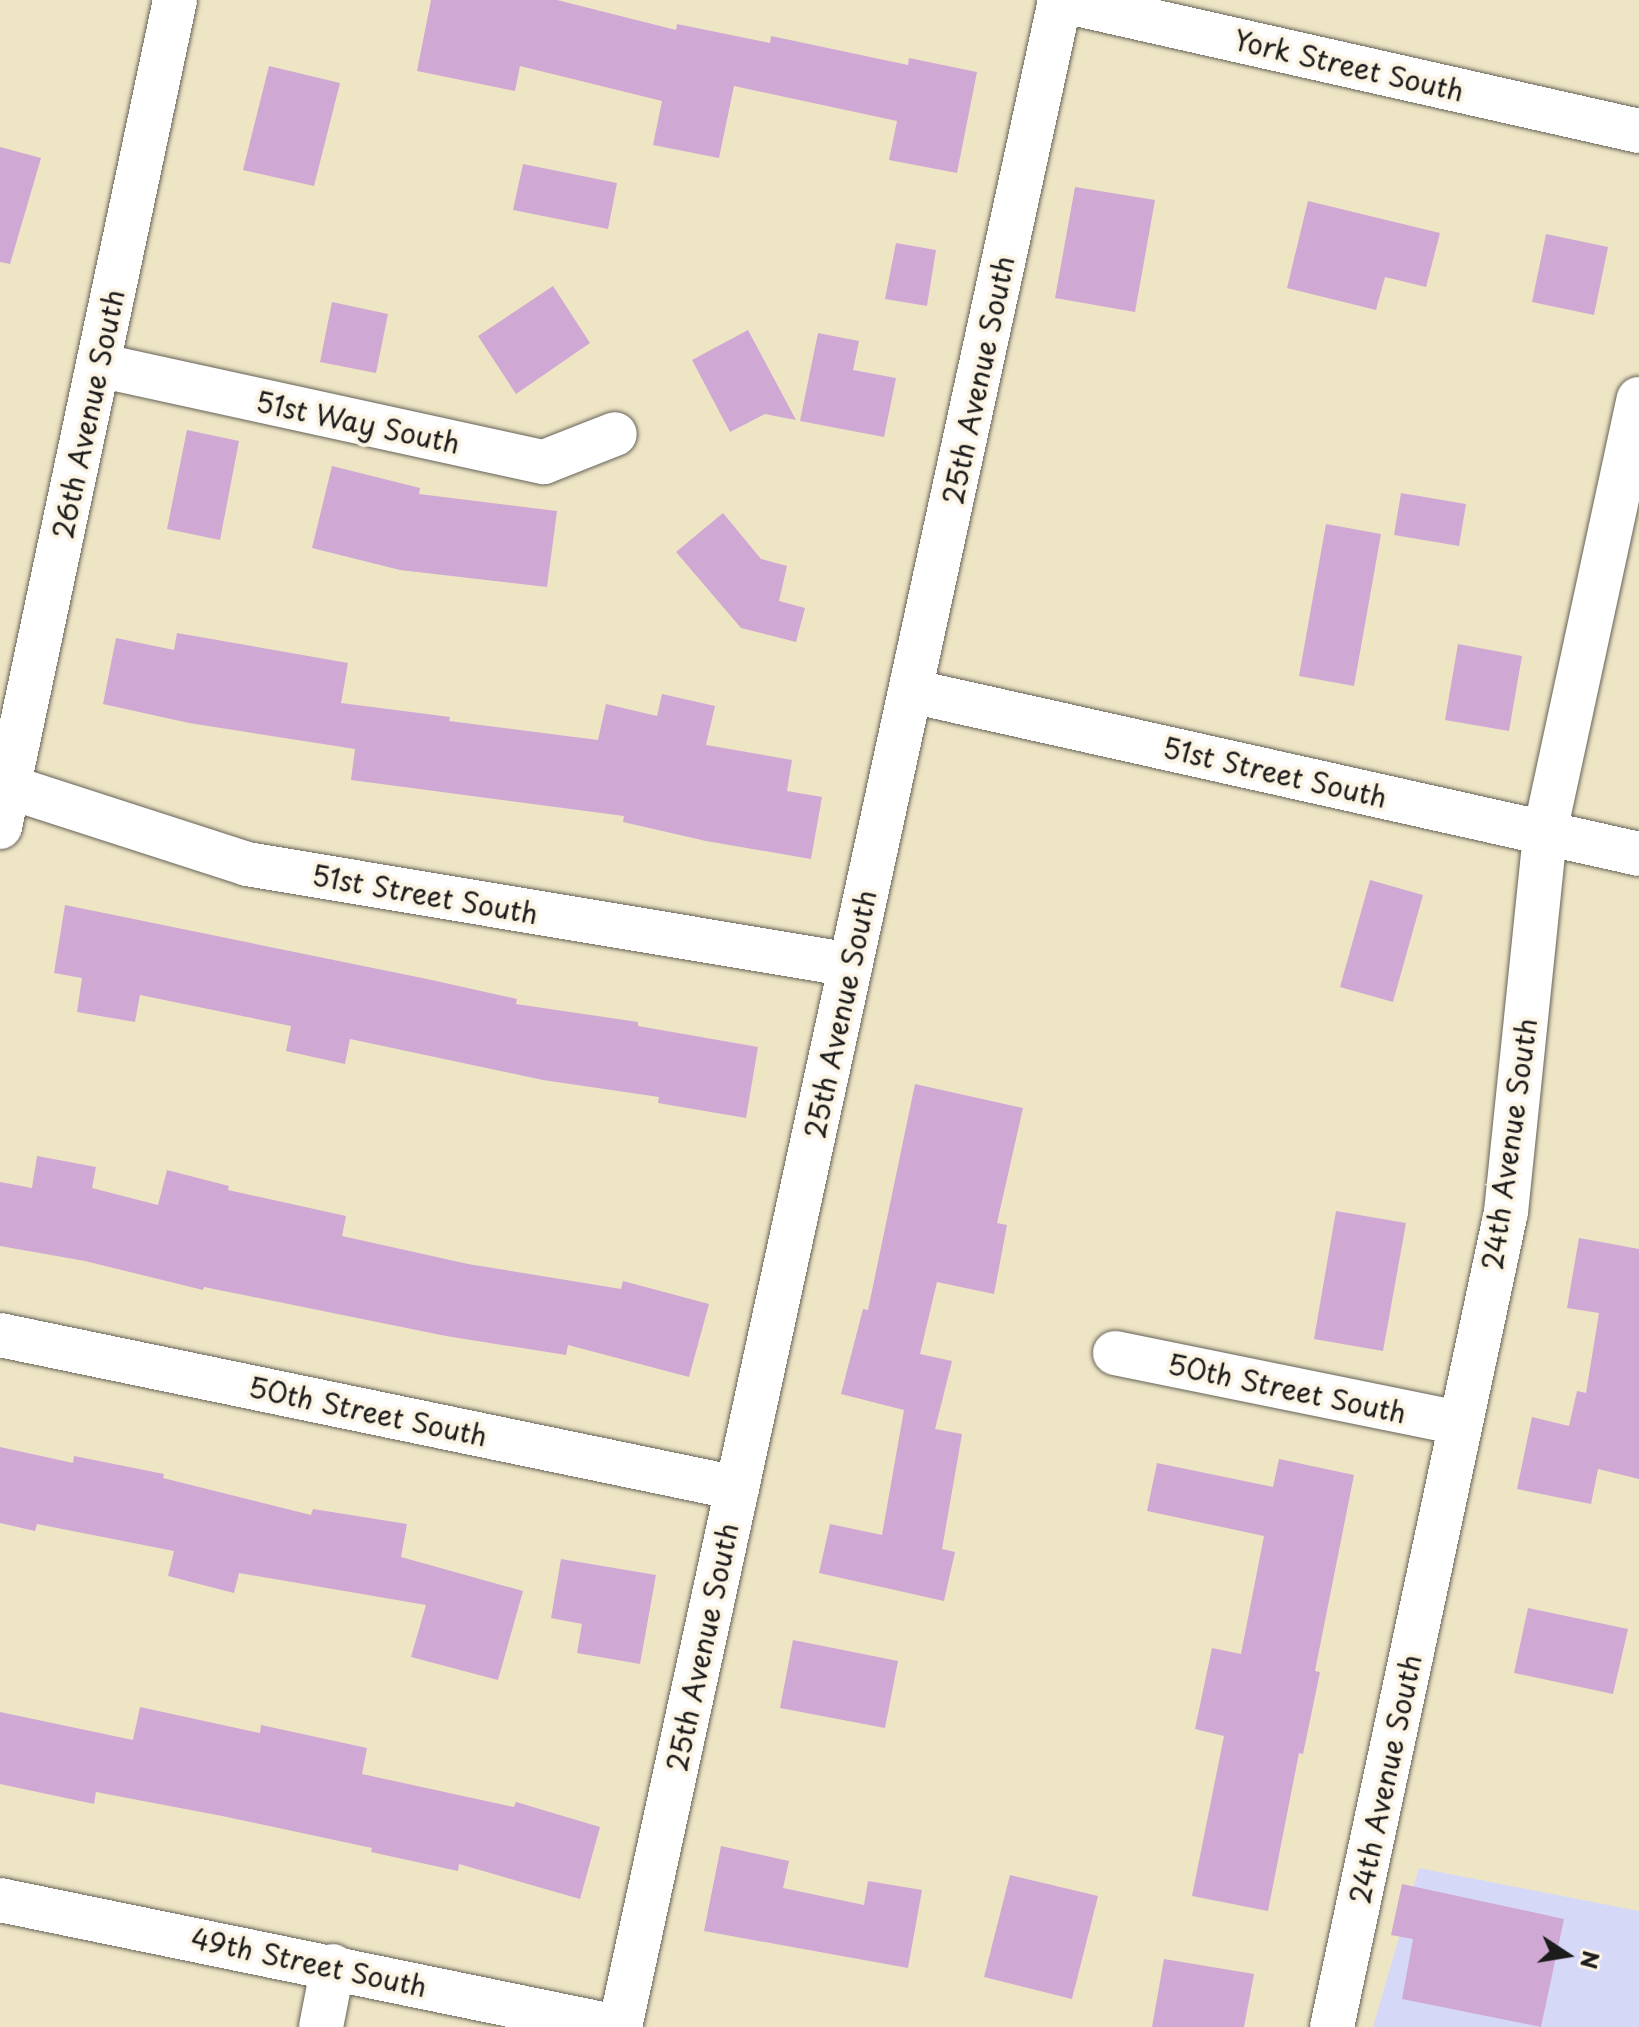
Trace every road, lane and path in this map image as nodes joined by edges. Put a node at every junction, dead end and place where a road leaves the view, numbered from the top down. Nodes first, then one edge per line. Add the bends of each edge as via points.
1 (175, 0) edge
2 (1060, 0) edge
3 (1639, 131) edge
4 (98, 365) junction
5 (1639, 399) edge
6 (615, 434) dead end
7 (911, 691) junction
8 (4, 807) edge
9 (1545, 832) junction
10 (1639, 854) edge
11 (851, 965) junction
12 (0, 1335) edge
13 (1115, 1353) dead end
14 (1460, 1423) junction
15 (737, 1488) junction
16 (0, 1900) edge
17 (333, 1966) junction
18 (321, 2027) edge
19 (618, 2027) edge
20 (1332, 2027) edge

1 - 4 street, 26th Avenue South
2 - 3 street, York Street South
2 - 7 street, 25th Avenue South
4 - 6 street, 51st Way South via 544,462
4 - 8 street, 26th Avenue South
5 - 9 street, 24th Avenue South
7 - 9 street, 51st Street South
7 - 11 street, 25th Avenue South
8 - 11 street, 51st Street South via 247,864
9 - 10 street, 51st Street South
9 - 14 street, 24th Avenue South via 1506,1212
11 - 15 street, 25th Avenue South
12 - 15 street, 50th Street South
13 - 14 street, 50th Street South
14 - 20 street, 24th Avenue South
15 - 19 street, 25th Avenue South
16 - 17 street, 49th Street South
17 - 18 street
17 - 19 street, 49th Street South

